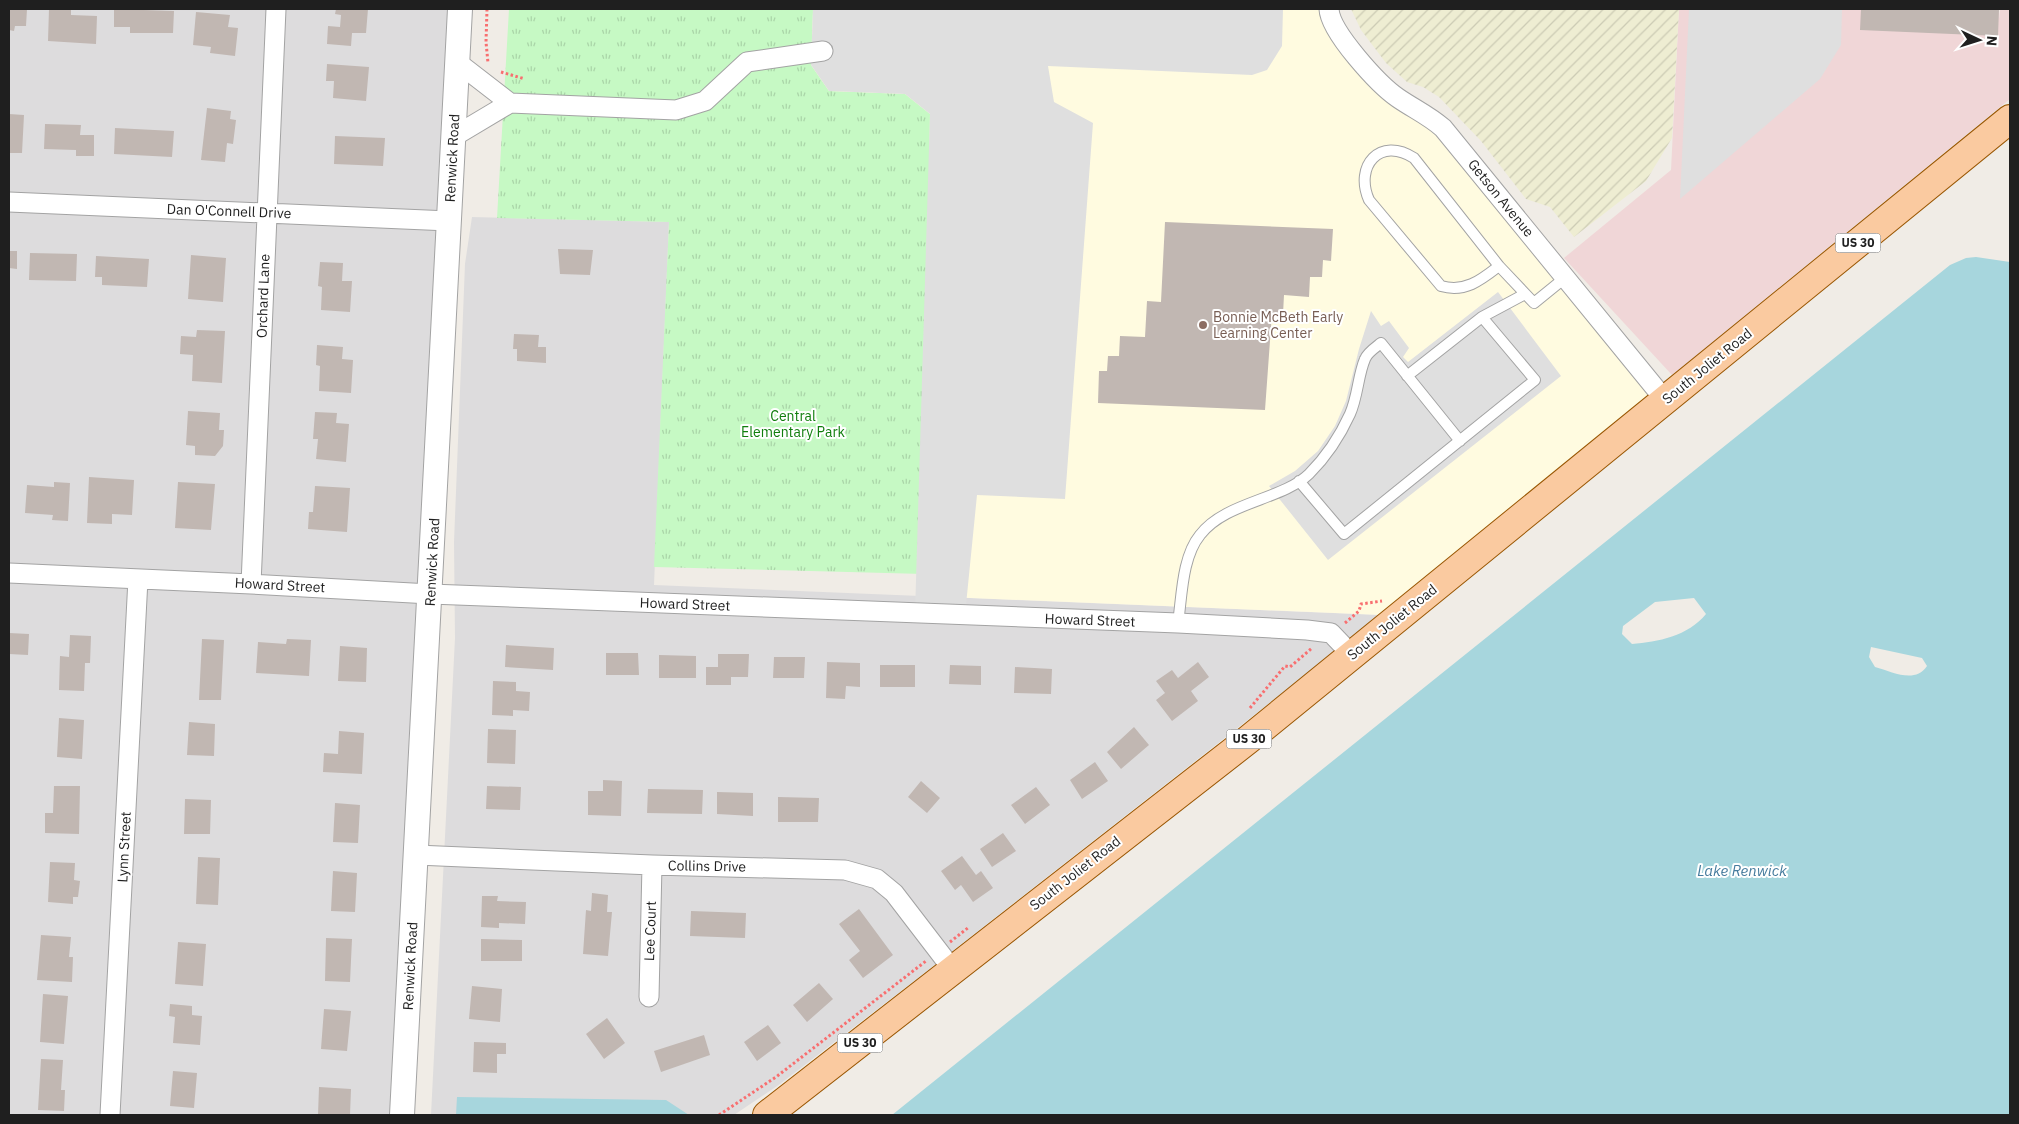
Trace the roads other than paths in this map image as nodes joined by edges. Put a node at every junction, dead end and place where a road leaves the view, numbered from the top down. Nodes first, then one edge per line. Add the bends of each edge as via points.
1 (276, 9) edge
2 (460, 9) edge
3 (1329, 9) edge
4 (823, 51) dead end
5 (457, 62) junction
6 (510, 103) junction
7 (2010, 119) edge
8 (453, 138) junction
9 (9, 202) edge
10 (266, 212) junction
11 (449, 222) junction
12 (1499, 266) junction
13 (1566, 277) junction
14 (1525, 294) junction
15 (1482, 318) junction
16 (1408, 376) junction
17 (1665, 400) junction
18 (1460, 441) junction
19 (1299, 481) junction
20 (9, 573) edge
21 (138, 579) junction
22 (251, 584) junction
23 (430, 594) junction
24 (1178, 623) junction
25 (1352, 655) junction
26 (416, 855) junction
27 (652, 865) junction
28 (954, 970) junction
29 (649, 997) dead end
30 (110, 1115) edge
31 (402, 1115) edge
32 (767, 1115) edge

1 - 10 street, Orchard Lane
2 - 5 street, Renwick Road
3 - 13 street, Getson Avenue via 1329,17 1340,35 1377,81 1443,128
4 - 6 street via 746,62 705,101 676,110
5 - 6 street
5 - 8 street, Renwick Road
6 - 8 street
7 - 17 main road, South Joliet Road / US 30
8 - 11 street, Renwick Road
9 - 10 street, Dan O'Connell Drive
10 - 11 street, Dan O'Connell Drive
10 - 22 street, Orchard Lane
11 - 23 street, Renwick Road
12 - 12 lane via 1414,158 1398,150 1379,153 1373,158 1364,176 1369,200 1441,286 1464,288
12 - 14 lane
13 - 14 lane via 1534,304
13 - 17 street, Getson Avenue
14 - 15 lane
15 - 16 lane
15 - 18 lane via 1535,380
16 - 18 lane
16 - 19 lane via 1381,343 1365,357 1350,413 1332,446
17 - 25 main road, South Joliet Road / US 30
18 - 19 lane via 1344,534
19 - 24 lane via 1252,501 1212,524 1200,535 1189,555
20 - 21 street, Howard Street
21 - 22 street, Howard Street
21 - 30 street, Lynn Street
22 - 23 street, Howard Street
23 - 24 street, Howard Street
23 - 26 street, Renwick Road
24 - 25 street, Howard Street via 1331,633
25 - 28 main road, South Joliet Road / US 30
26 - 27 street, Collins Drive
26 - 31 street, Renwick Road
27 - 28 street, Collins Drive via 845,870 876,879 894,893 914,916
27 - 29 street, Lee Court
28 - 32 main road, South Joliet Road / US 30

